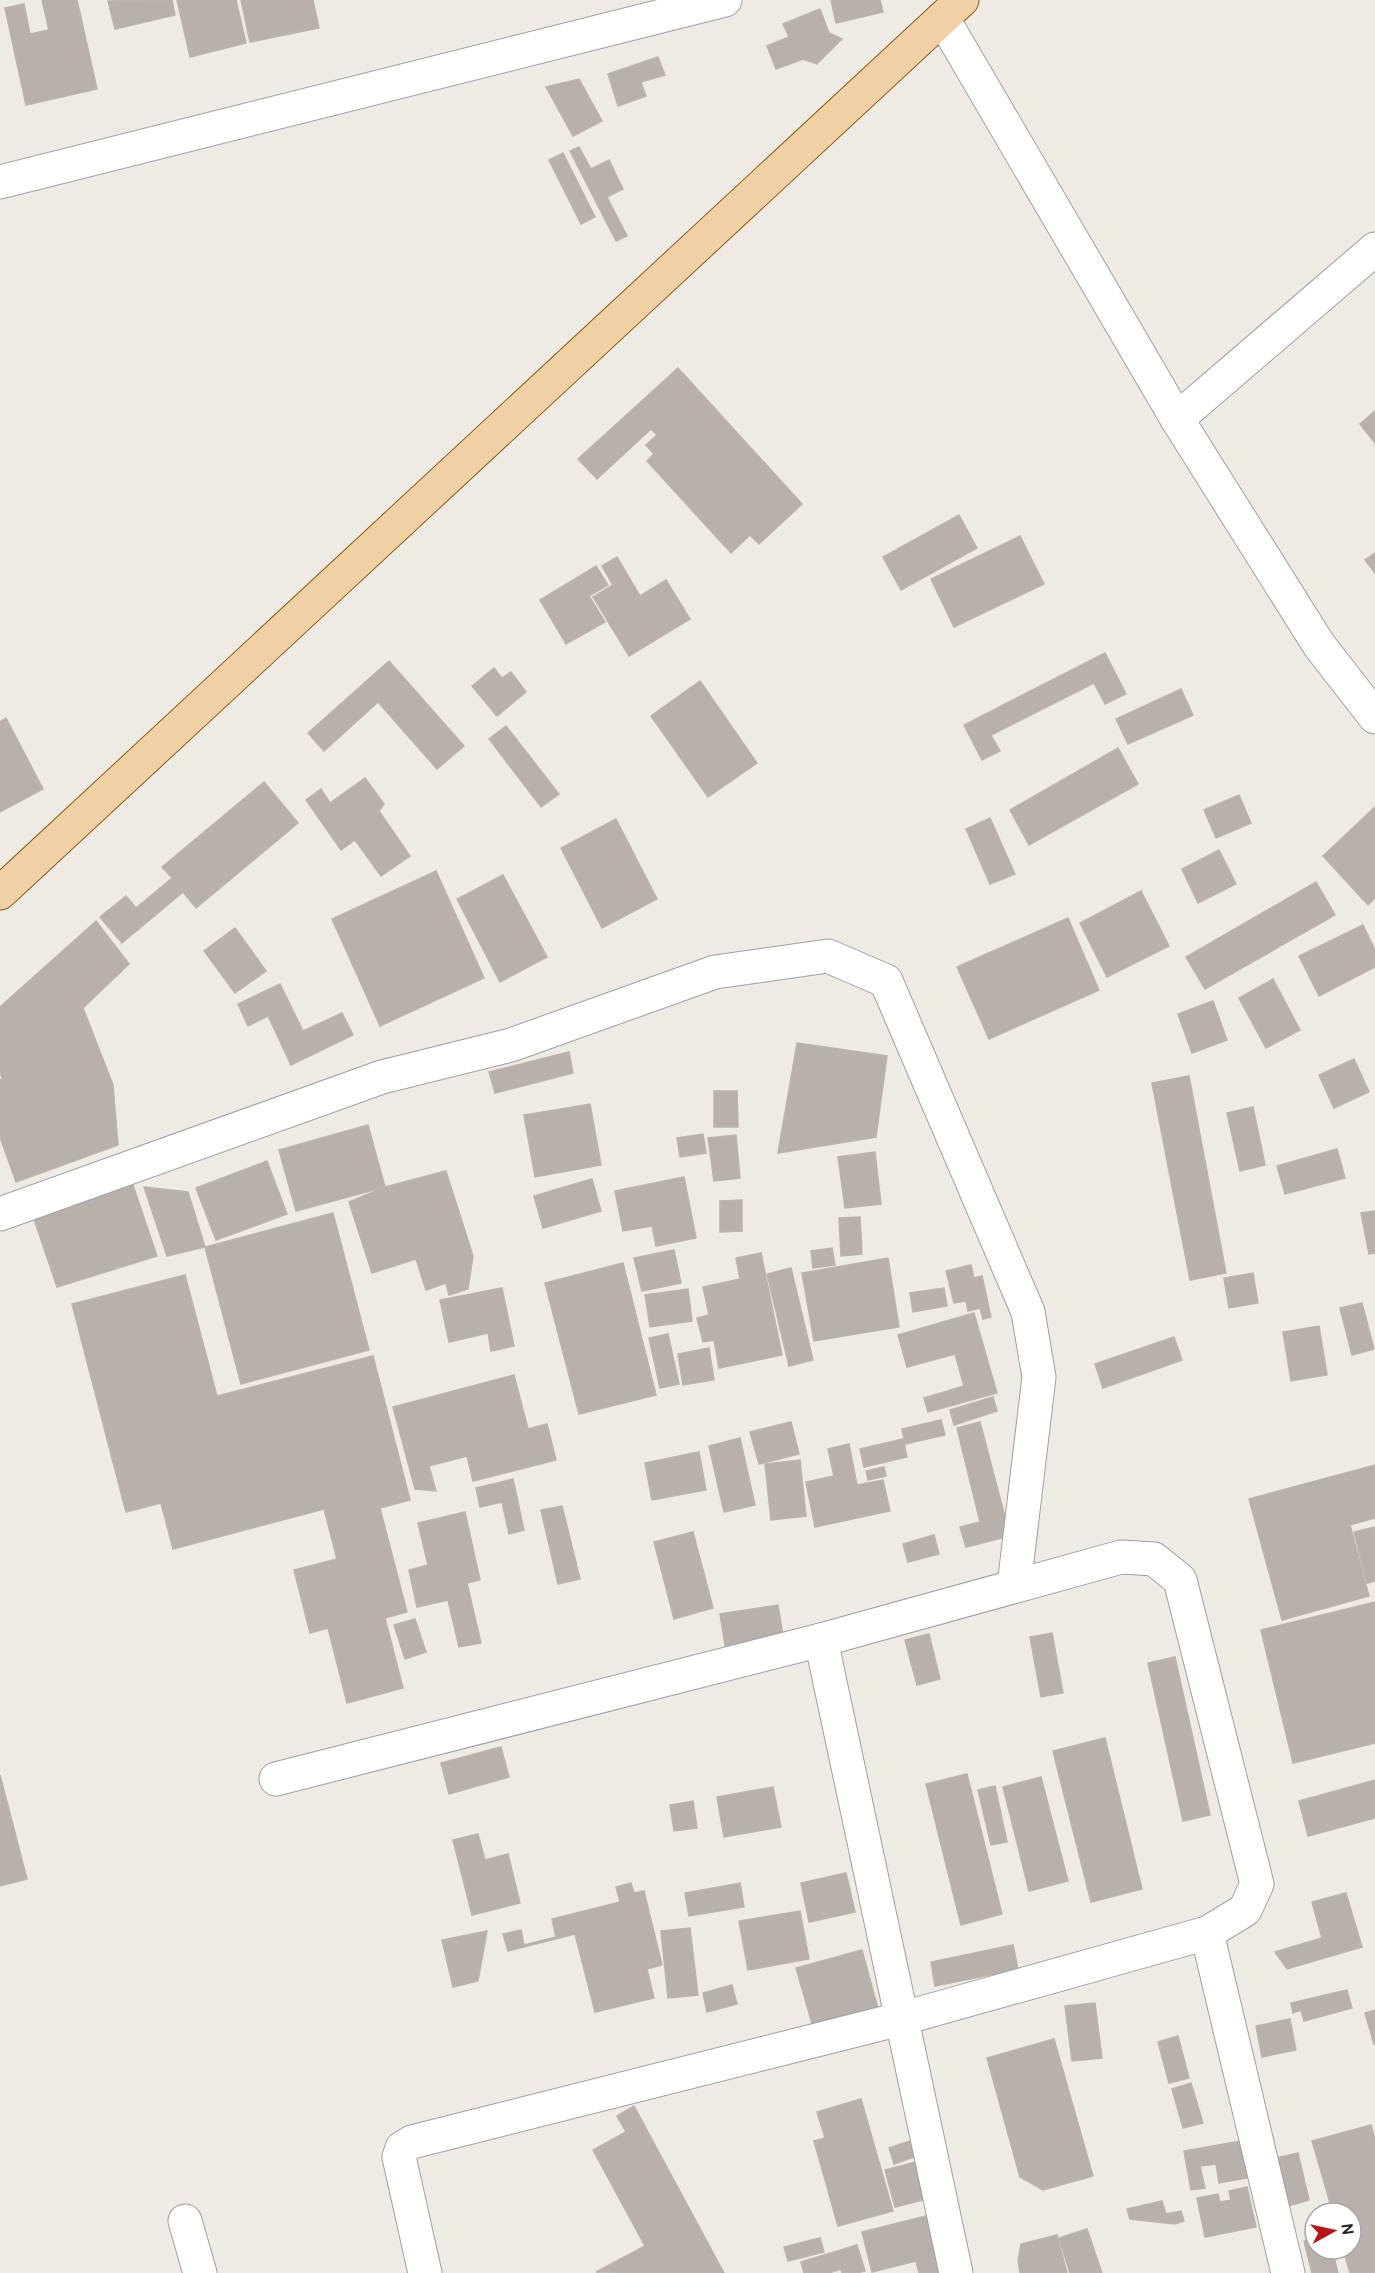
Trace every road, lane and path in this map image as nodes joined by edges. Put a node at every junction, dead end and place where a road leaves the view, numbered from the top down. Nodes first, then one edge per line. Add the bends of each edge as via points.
1 (725, 0) edge
2 (953, 10) edge
3 (0, 182) edge
4 (1375, 249) edge
5 (1177, 419) junction
6 (1375, 717) edge
7 (0, 893) edge
8 (0, 1214) edge
9 (1014, 1586) junction
10 (821, 1640) junction
11 (276, 1779) dead end
12 (1206, 1933) junction
13 (900, 2019) junction
14 (185, 2221) dead end
15 (200, 2273) edge
16 (425, 2273) edge
17 (956, 2273) edge
18 (1287, 2273) edge

1 - 3 street
2 - 5 street
2 - 7 main road
4 - 5 street
5 - 6 street via 1319,645
8 - 9 street via 382,1077 511,1046 715,972 828,956 886,981 1029,1312 1039,1377
9 - 10 street
9 - 12 street via 1121,1557 1154,1559 1180,1580 1257,1884 1245,1910
10 - 11 street
10 - 13 street
12 - 13 street
12 - 18 street
13 - 16 street via 412,2142 402,2148 399,2157
13 - 17 street
14 - 15 street

